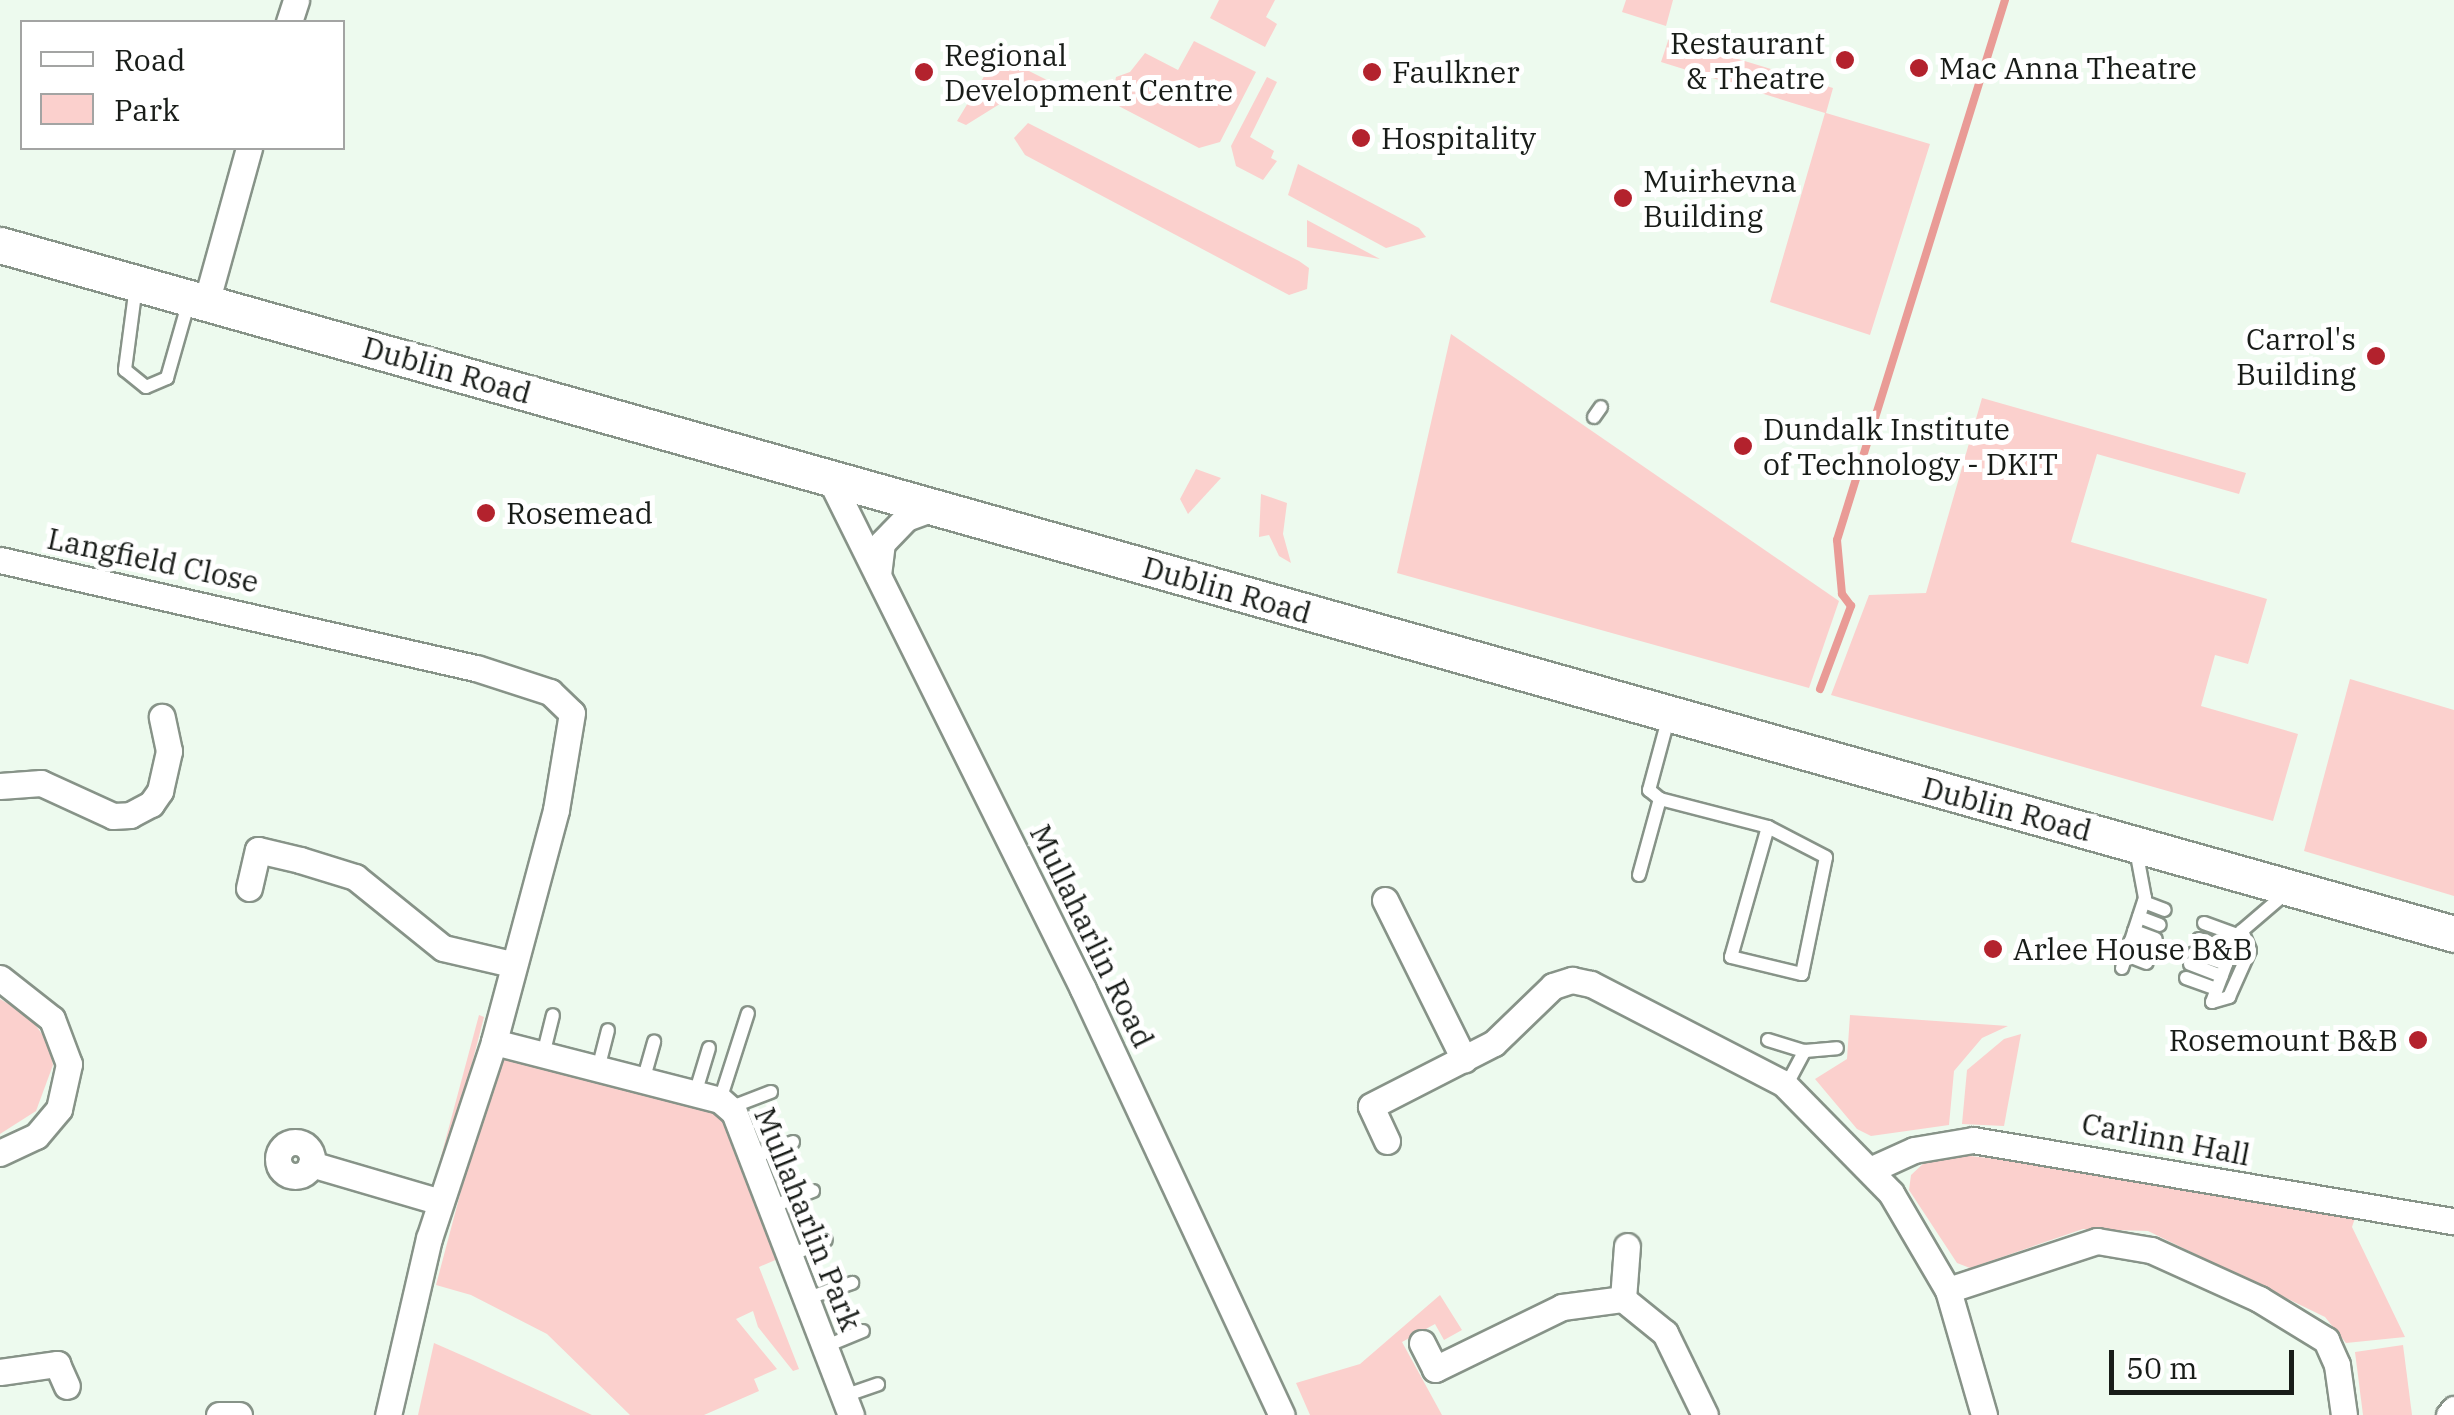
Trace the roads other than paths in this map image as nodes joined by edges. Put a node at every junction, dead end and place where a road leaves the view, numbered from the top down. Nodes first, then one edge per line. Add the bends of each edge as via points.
1 (248, 150) edge
2 (0, 246) edge
3 (137, 284) junction
4 (198, 300) junction
5 (830, 479) junction
6 (933, 508) junction
7 (0, 560) edge
8 (878, 574) junction
9 (1670, 714) junction
10 (162, 717) dead end
11 (0, 786) edge
12 (1660, 799) junction
13 (1768, 827) junction
14 (2134, 844) junction
15 (1640, 874) dead end
16 (249, 888) dead end
17 (2291, 888) junction
18 (1385, 900) dead end
19 (2144, 902) junction
20 (2165, 910) dead end
21 (2204, 923) dead end
22 (2240, 933) junction
23 (2454, 934) edge
24 (2130, 943) junction
25 (512, 964) junction
26 (2224, 970) junction
27 (0, 978) edge
28 (748, 1013) dead end
29 (553, 1015) dead end
30 (608, 1030) dead end
31 (1768, 1040) dead end
32 (494, 1042) junction
33 (654, 1042) dead end
34 (708, 1048) dead end
35 (1837, 1048) dead end
36 (1805, 1051) junction
37 (542, 1055) junction
38 (1464, 1059) junction
39 (598, 1069) junction
40 (643, 1081) junction
41 (1786, 1086) junction
42 (771, 1092) dead end
43 (714, 1101) junction
44 (1388, 1141) dead end
45 (793, 1142) dead end
46 (0, 1153) edge
47 (752, 1158) junction
48 (312, 1164) dead end
49 (1870, 1170) junction
50 (813, 1191) dead end
51 (440, 1202) junction
52 (771, 1207) junction
53 (2454, 1221) edge
54 (826, 1240) dead end
55 (1628, 1246) dead end
56 (789, 1256) junction
57 (852, 1283) dead end
58 (1948, 1290) junction
59 (805, 1299) junction
60 (1623, 1299) junction
61 (863, 1331) dead end
62 (1422, 1343) dead end
63 (821, 1348) junction
64 (0, 1372) edge
65 (878, 1384) dead end
66 (67, 1386) dead end
67 (848, 1406) edge
68 (2454, 1409) edge
69 (219, 1415) edge
70 (239, 1415) edge
71 (388, 1415) edge
72 (1282, 1415) edge
73 (1705, 1415) edge
74 (1984, 1415) edge
75 (2344, 1415) edge
76 (2450, 1415) edge

1 - 4 street
2 - 3 main road, Dublin Road
3 - 4 main road, Dublin Road
3 - 4 lane via 125,370 146,387 167,378
4 - 5 main road, Dublin Road
5 - 6 main road, Dublin Road
5 - 8 street, Mullaharlin Road
6 - 8 street via 906,518 882,543
6 - 9 main road, Dublin Road
7 - 25 street, Langfield Close via 291,623 550,692 572,712 556,810
8 - 72 street, Mullaharlin Road
9 - 12 lane via 1648,778
9 - 14 main road, Dublin Road
10 - 11 street via 169,750 160,791 130,815 113,816 41,783
12 - 13 lane via 1717,807
12 - 15 lane
13 - 13 lane via 1731,957 1802,974 1826,857
14 - 17 main road, Dublin Road
14 - 19 lane
16 - 25 street via 258,850 300,860 354,877 443,948
17 - 22 lane
17 - 23 main road, Dublin Road
18 - 38 street
19 - 20 lane
19 - 24 lane
21 - 22 lane
22 - 26 lane
22 - 26 lane via 2250,950 2229,997 2212,1002
24 - 24 lane via 2154,944
25 - 32 street
26 - 26 lane via 2192,958
27 - 46 street via 52,1020 69,1064 59,1109 36,1136
28 - 43 lane
29 - 37 lane
30 - 39 lane
31 - 36 lane
32 - 37 street
32 - 51 street
33 - 40 lane
34 - 43 lane
35 - 36 lane
36 - 41 lane
37 - 39 street
38 - 41 street via 1494,1043 1553,986 1572,980
38 - 44 street via 1371,1106
39 - 40 street
40 - 43 street
41 - 49 street
42 - 43 lane
43 - 47 street, Mullaharlin Park
45 - 47 lane
47 - 52 street, Mullaharlin Park
48 - 51 street
49 - 53 street, Carlinn Hall via 1946,1142 2010,1143
49 - 58 street via 1912,1220
50 - 52 lane
51 - 71 street
52 - 56 street, Mullaharlin Park
54 - 56 lane
55 - 60 street
56 - 59 street, Mullaharlin Park
57 - 59 lane
58 - 74 street
58 - 75 street via 2097,1240 2151,1250 2259,1299 2326,1340
59 - 63 street, Mullaharlin Park
60 - 62 street via 1562,1307 1434,1368
60 - 73 street via 1666,1333
61 - 63 lane
63 - 67 street, Mullaharlin Park
64 - 66 street via 57,1364
65 - 67 lane
68 - 76 street
69 - 70 street

